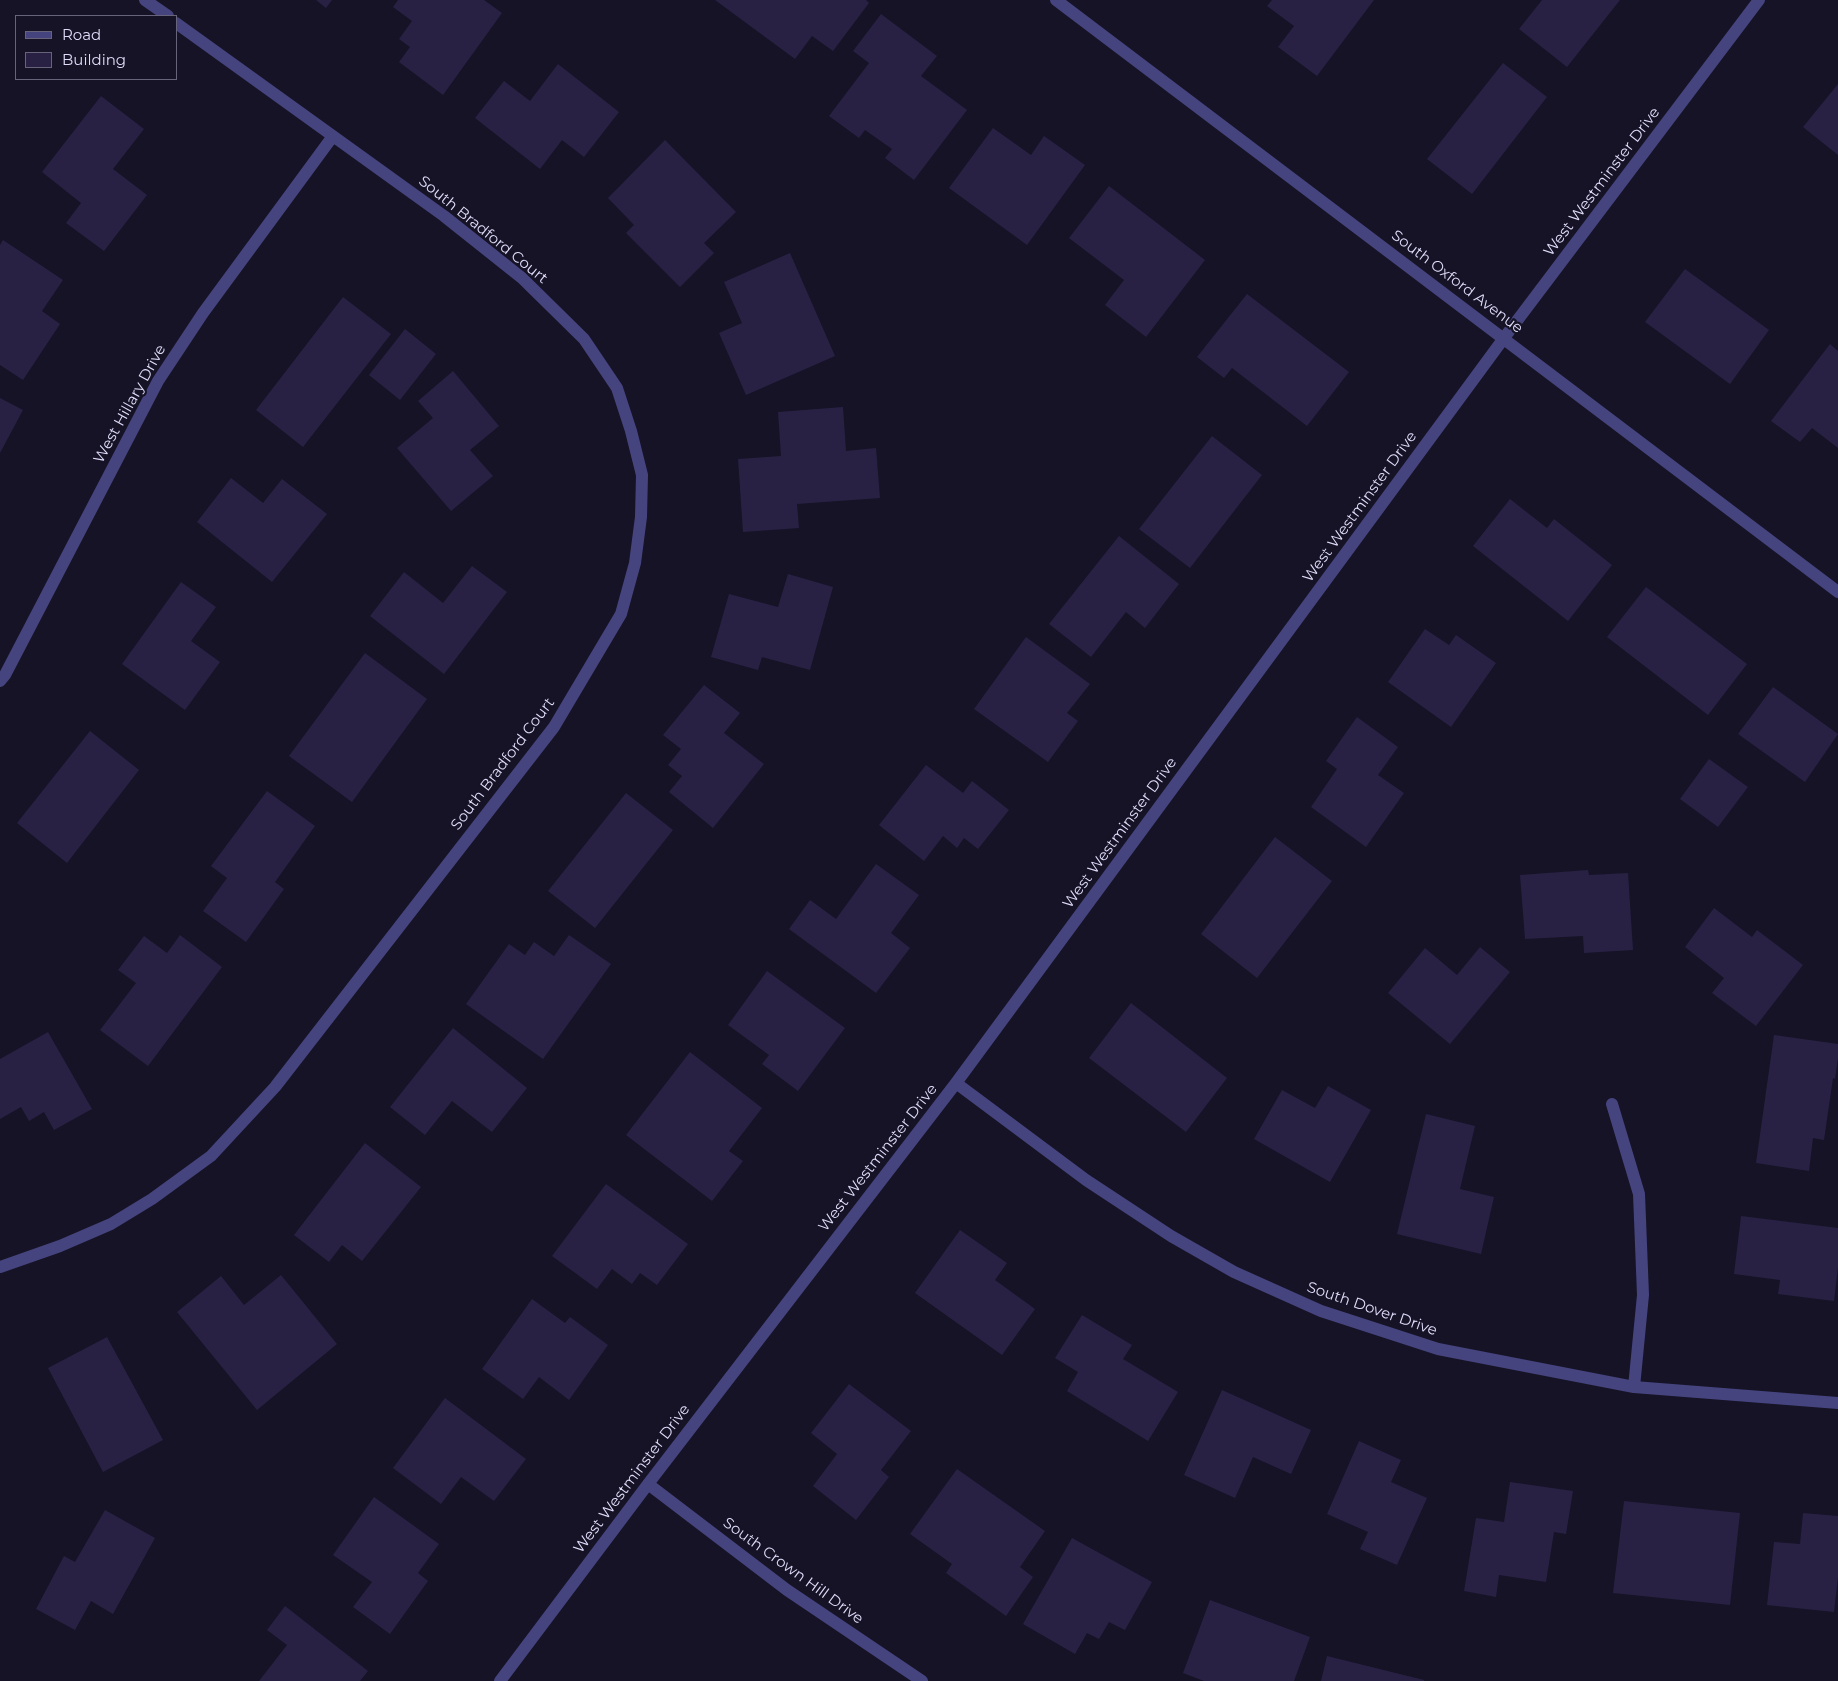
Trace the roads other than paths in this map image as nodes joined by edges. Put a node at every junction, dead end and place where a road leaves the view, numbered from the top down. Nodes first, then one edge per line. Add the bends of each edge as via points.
1 (145, 0) edge
2 (1056, 0) edge
3 (1759, 0) edge
4 (167, 15) edge
5 (178, 23) edge
6 (333, 136) junction
7 (1504, 338) junction
8 (1838, 592) edge
9 (0, 681) edge
10 (956, 1083) junction
11 (1612, 1104) dead end
12 (0, 1267) edge
13 (1634, 1387) junction
14 (1838, 1403) edge
15 (648, 1484) junction
16 (500, 1681) edge
17 (922, 1681) edge

1 - 4 street
2 - 7 street, South Oxford Avenue
3 - 7 street, West Westminster Drive
5 - 6 street, South Bradford Court
6 - 9 street, West Hillary Drive via 203,313 158,381
6 - 12 street, South Bradford Court via 444,216 522,278 584,339 617,388 642,475 635,564 621,614 554,727 275,1087 211,1156 111,1224
7 - 8 street, South Oxford Avenue
7 - 10 street, West Westminster Drive
10 - 13 street, South Dover Drive via 1086,1180 1171,1236 1234,1272 1321,1311 1438,1349
10 - 15 street, West Westminster Drive
11 - 13 street via 1639,1194 1643,1295
13 - 14 street, South Dover Drive
15 - 16 street, West Westminster Drive
15 - 17 street, South Crown Hill Drive via 787,1590

